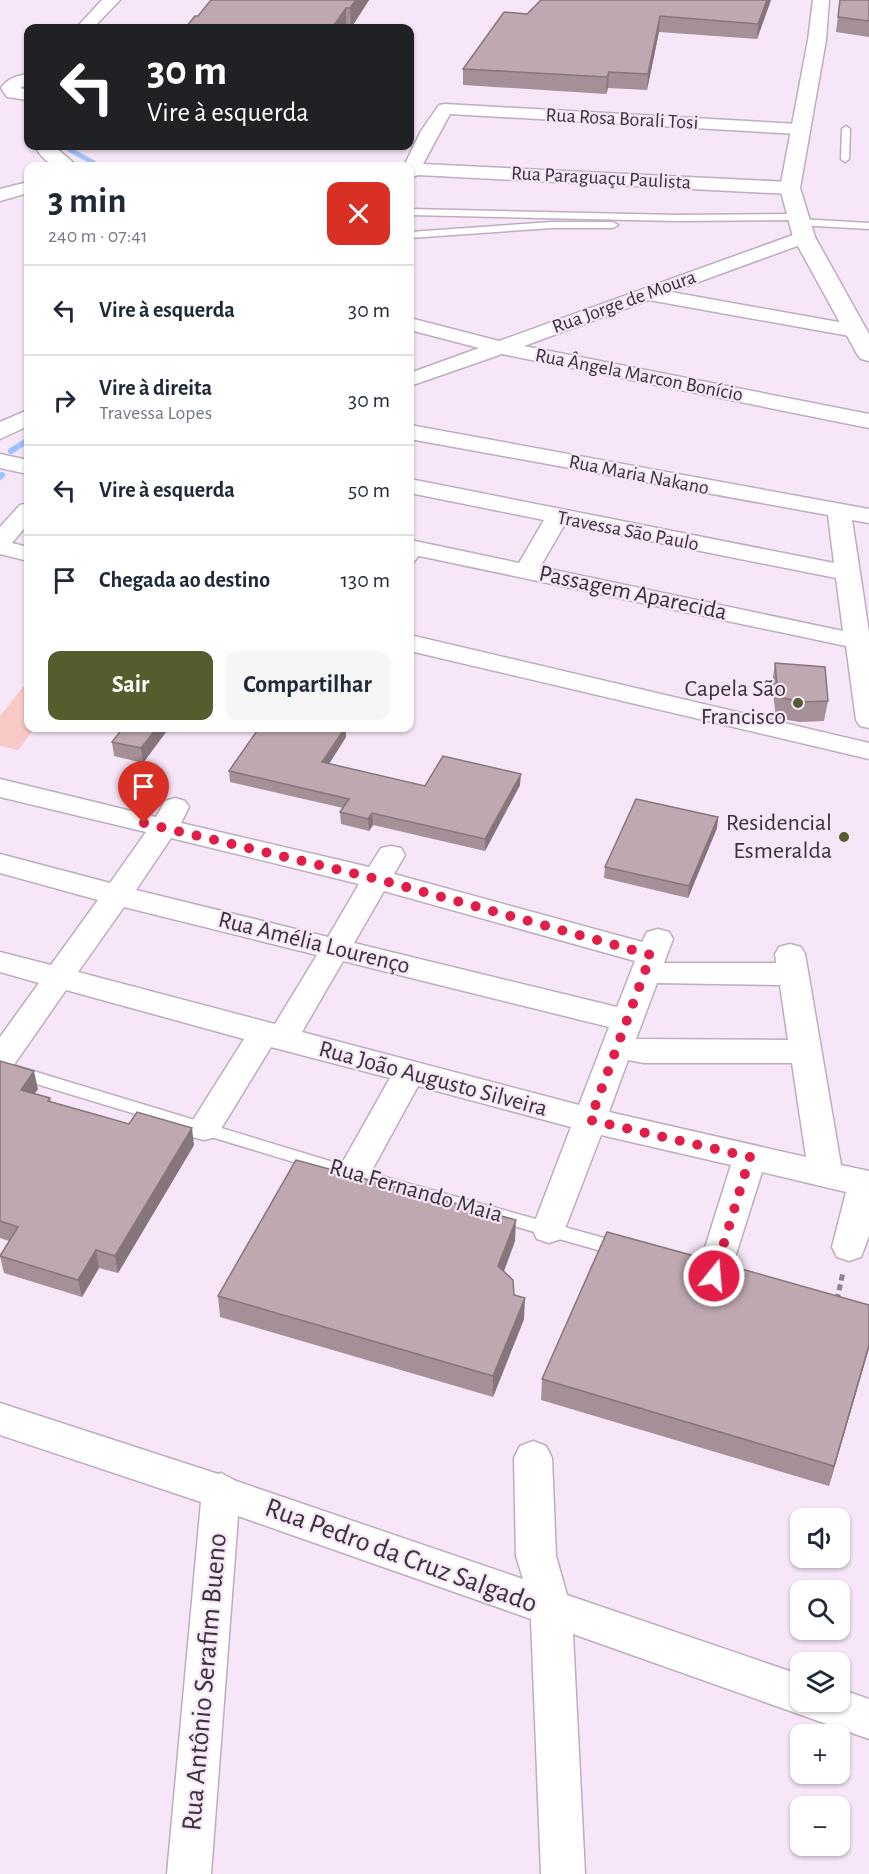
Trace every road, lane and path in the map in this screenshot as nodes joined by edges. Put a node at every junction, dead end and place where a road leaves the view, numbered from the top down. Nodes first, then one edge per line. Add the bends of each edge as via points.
1 (112, 0) edge
2 (821, 0) edge
3 (88, 24) edge
4 (799, 129) junction
5 (846, 129) dead end
6 (47, 150) edge
7 (845, 159) dead end
8 (60, 162) edge
9 (414, 165) edge
10 (414, 171) edge
11 (24, 188) edge
12 (790, 188) junction
13 (0, 195) edge
14 (414, 212) edge
15 (624, 225) dead end
16 (800, 225) junction
17 (869, 226) edge
18 (414, 235) edge
19 (648, 294) junction
20 (414, 325) edge
21 (864, 343) edge
22 (500, 347) junction
23 (414, 379) edge
24 (24, 419) edge
25 (869, 421) edge
26 (0, 432) edge
27 (414, 433) edge
28 (0, 461) edge
29 (24, 466) edge
30 (414, 487) edge
31 (839, 512) junction
32 (24, 515) edge
33 (869, 516) edge
34 (557, 517) junction
35 (0, 542) edge
36 (0, 547) edge
37 (414, 552) edge
38 (24, 553) edge
39 (526, 571) junction
40 (847, 573) junction
41 (856, 641) junction
42 (414, 644) edge
43 (869, 720) edge
44 (869, 751) edge
45 (0, 788) edge
46 (170, 817) junction
47 (0, 863) edge
48 (384, 867) junction
49 (116, 895) junction
50 (335, 948) junction
51 (652, 955) junction
52 (0, 962) edge
53 (58, 978) junction
54 (623, 1034) junction
55 (272, 1036) junction
56 (806, 1051) junction
57 (0, 1061) edge
58 (0, 1067) edge
59 (410, 1072) junction
60 (590, 1120) junction
61 (204, 1128) junction
62 (750, 1157) junction
63 (353, 1174) junction
64 (826, 1174) junction
65 (867, 1183) edge
66 (549, 1229) junction
67 (849, 1247) dead end
68 (637, 1254) edge
69 (711, 1275) edge
70 (0, 1419) edge
71 (533, 1458) dead end
72 (221, 1490) junction
73 (551, 1610) junction
74 (790, 1691) edge
75 (849, 1712) edge
76 (869, 1719) edge
77 (189, 1874) edge
78 (563, 1874) edge

1 - 3 street
2 - 4 street
4 - 9 street, Rua Rosa Borali Tosi via 445,109
4 - 12 street
5 - 7 lane
6 - 8 street
10 - 12 street, Rua Paraguaçu Paulista
11 - 13 street
12 - 16 street
14 - 16 lane
15 - 18 lane via 552,225
16 - 17 lane
16 - 19 street, Rua Jorge de Moura
16 - 21 street
19 - 21 street
19 - 22 street, Rua Jorge de Moura
20 - 22 street, Rua Ângela Marcon Bonício
22 - 23 street, Rua Jorge de Moura
22 - 25 street, Rua Ângela Marcon Bonício
24 - 26 street
27 - 31 street, Rua Maria Nakano
28 - 29 street
30 - 34 street, Travessa São Paulo
31 - 33 street, Rua Maria Nakano
31 - 40 street
32 - 35 street
34 - 39 street
34 - 40 street, Travessa São Paulo
36 - 38 street
37 - 39 street, Passagem Aparecida
39 - 41 street, Passagem Aparecida
40 - 41 street
41 - 43 street
42 - 44 street
45 - 46 street
46 - 48 street
46 - 49 street
47 - 49 street, Rua Amélia Lourenço
48 - 50 street
48 - 51 street
49 - 50 street, Rua Amélia Lourenço
49 - 53 street
50 - 54 street, Rua Amélia Lourenço
50 - 55 street
51 - 54 street
51 - 56 street via 665,974 792,964
52 - 53 street, Rua João Augusto Silveira
53 - 55 street, Rua João Augusto Silveira
53 - 57 street
54 - 56 street, Rua Amélia Lourenço via 644,1052
54 - 60 street
55 - 59 street, Rua João Augusto Silveira
55 - 61 street
56 - 64 street
58 - 61 lane, Rua Fernando Maia
59 - 60 street, Rua João Augusto Silveira
59 - 63 street
60 - 62 street, Rua João Augusto Silveira
60 - 66 street
61 - 63 lane, Rua Fernando Maia
62 - 64 street, Rua João Augusto Silveira
62 - 69 street
63 - 66 lane, Rua Fernando Maia
64 - 65 street, Rua João Augusto Silveira
65 - 67 street
66 - 68 lane, Rua Fernando Maia
70 - 72 street, Rua Pedro da Cruz Salgado
71 - 73 street via 536,1556
72 - 73 street, Rua Pedro da Cruz Salgado
72 - 77 street, Rua Antônio Serafim Bueno
73 - 74 street, Rua Pedro da Cruz Salgado
73 - 78 street
75 - 76 street

